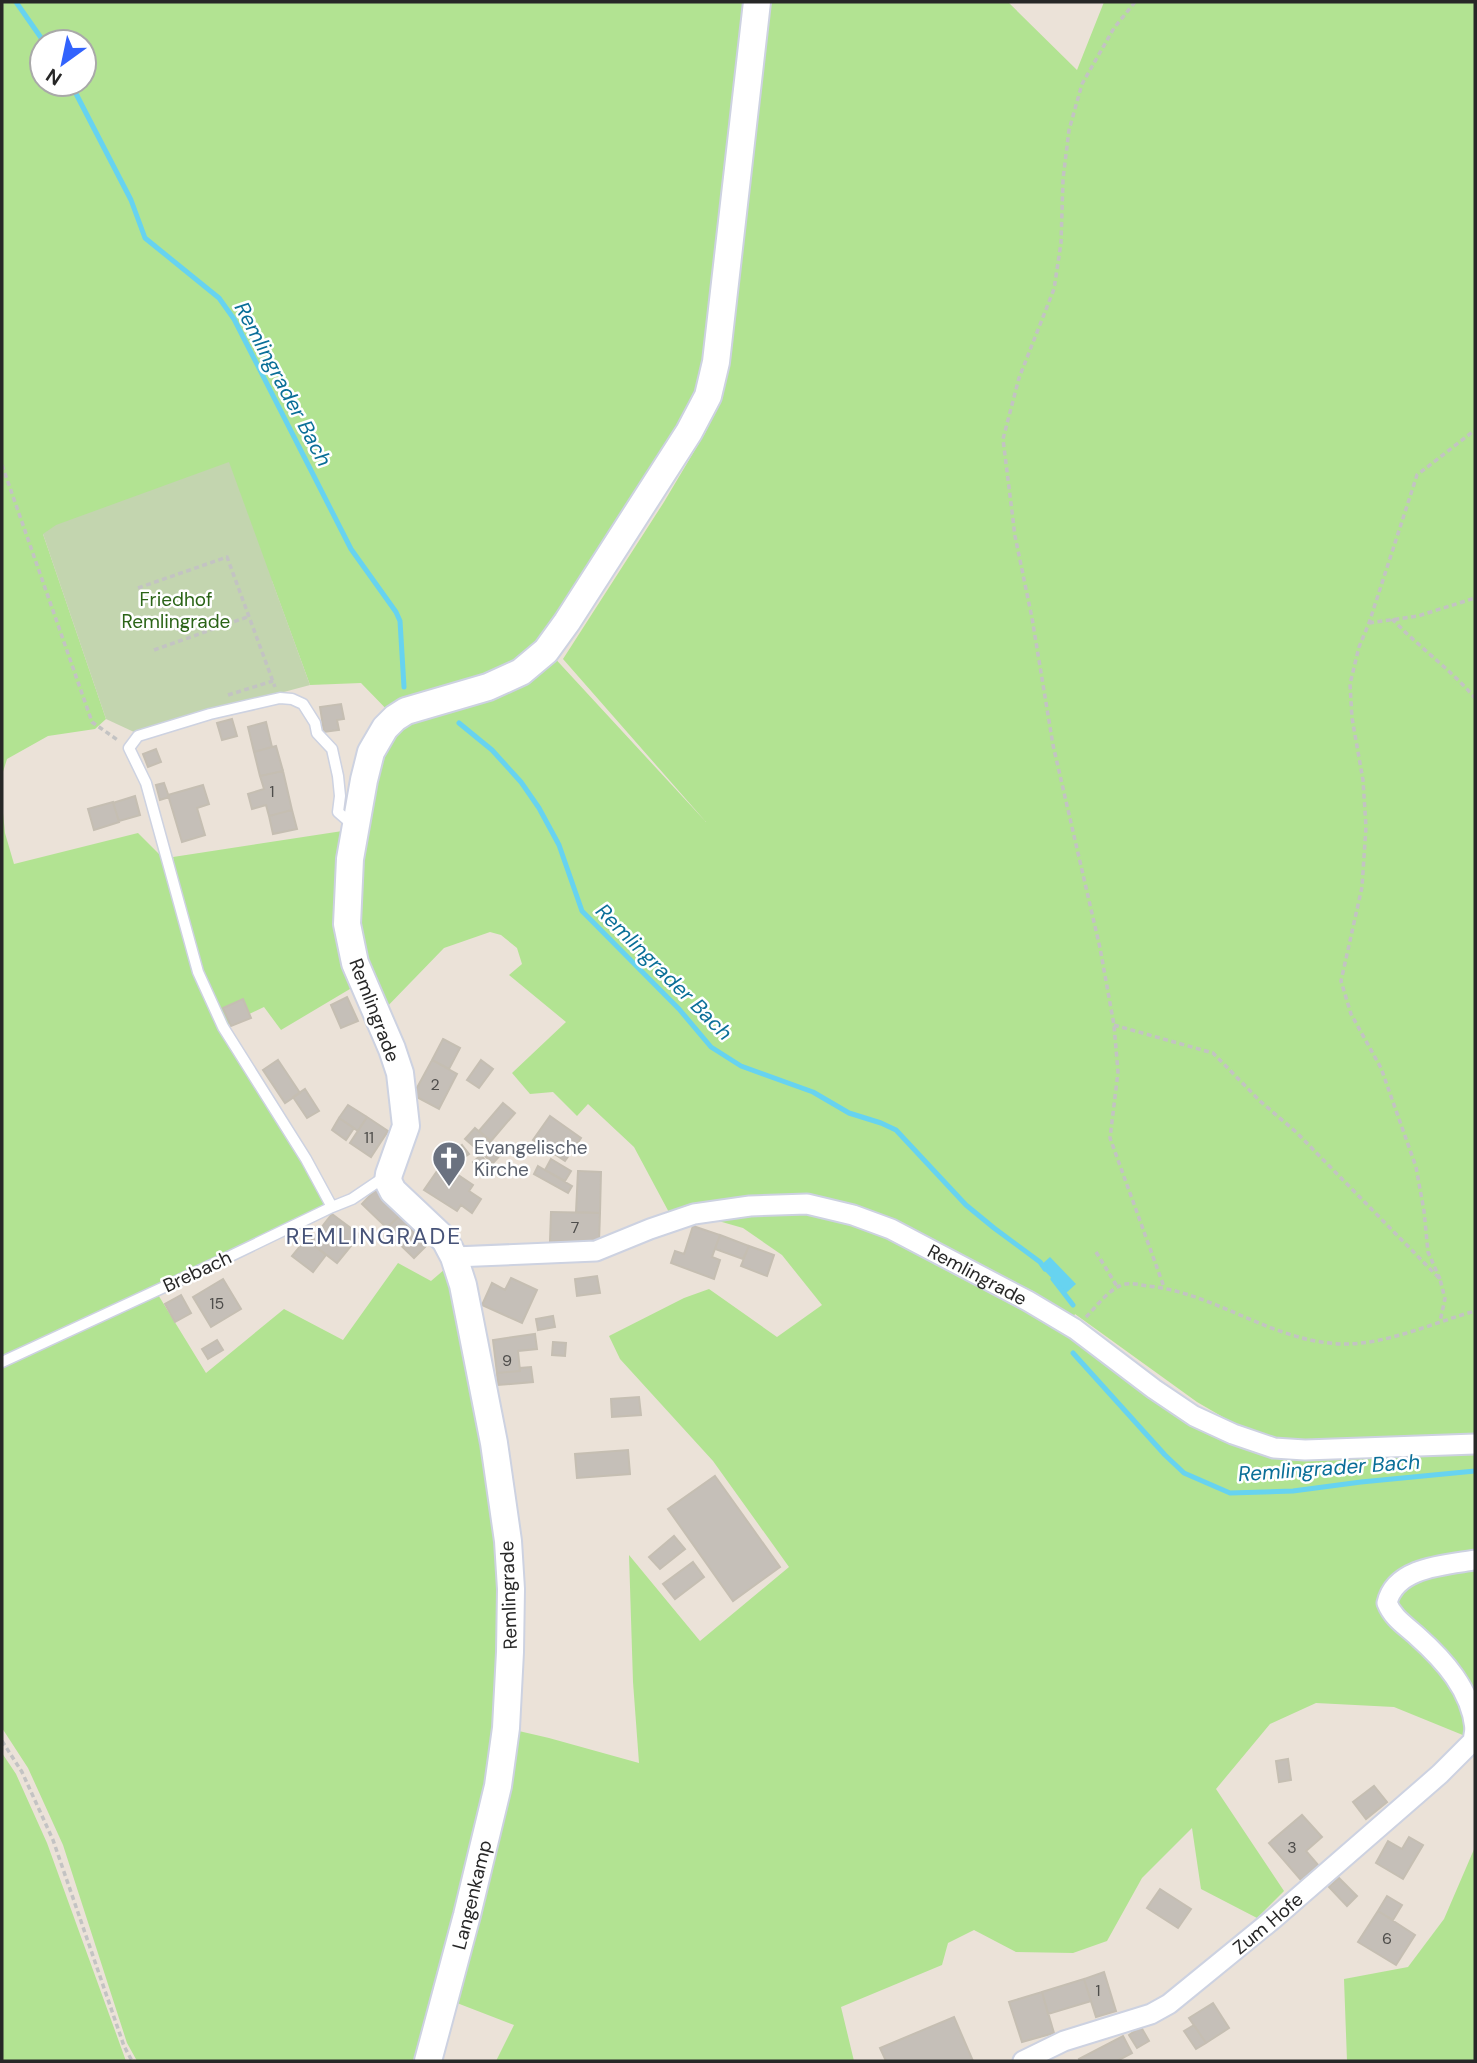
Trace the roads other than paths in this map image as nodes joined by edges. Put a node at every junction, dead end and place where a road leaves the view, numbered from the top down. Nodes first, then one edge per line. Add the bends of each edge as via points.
1 (757, 2) edge
2 (356, 821) junction
3 (389, 1174) junction
4 (331, 1206) junction
5 (454, 1256) junction
6 (2, 1362) edge
7 (1475, 1444) edge
8 (1475, 1560) edge
9 (506, 1728) joint
10 (1475, 1728) edge
11 (428, 2061) edge
12 (1023, 2061) edge

1 - 2 street, Remlingrade via 716,362 708,396 558,637 513,677 395,718 371,751
2 - 3 street, Remlingrade via 348,933 355,963 400,1073 405,1116
2 - 4 lane via 338,812 340,796 332,749 317,733 303,704 292,699 210,714 138,736 129,748 146,783 198,972 223,1027
3 - 4 lane, Brebach via 352,1199
3 - 5 street, Remlingrade via 393,1191 445,1240
4 - 6 lane, Brebach
5 - 7 street, Remlingrade via 596,1251 694,1214 807,1204 891,1229 1028,1301 1075,1329 1194,1416 1233,1434 1274,1448 1316,1450
5 - 9 street, Remlingrade via 494,1443 508,1541 511,1589
8 - 10 street, Zum Hofe via 1409,1575 1389,1592 1387,1603 1397,1619 1450,1671 1467,1697
9 - 11 street, Langenkamp via 486,1838
10 - 12 street, Zum Hofe via 1473,1741 1440,1774 1169,2004 1151,2014 1063,2041

